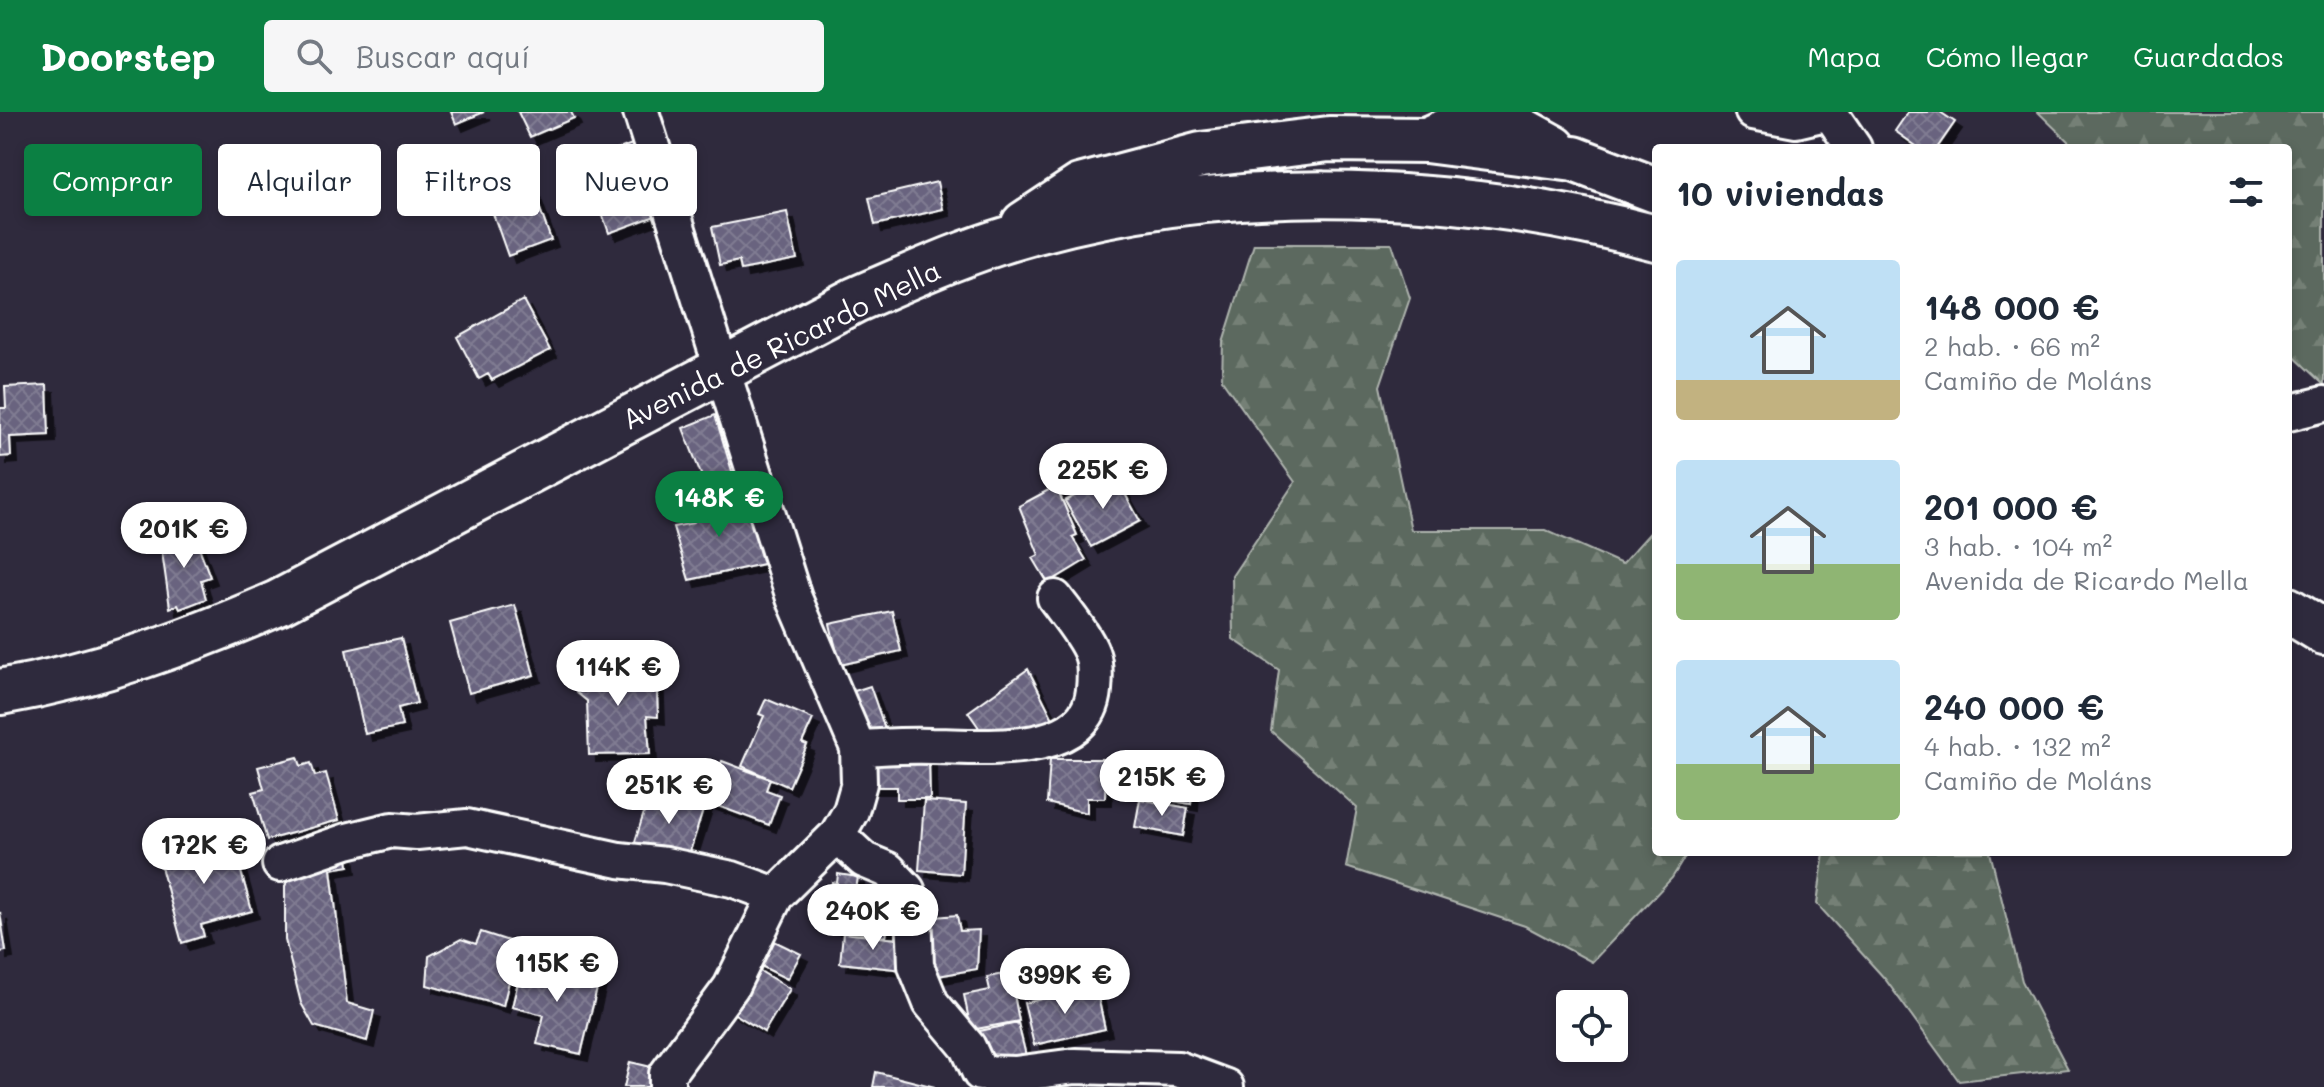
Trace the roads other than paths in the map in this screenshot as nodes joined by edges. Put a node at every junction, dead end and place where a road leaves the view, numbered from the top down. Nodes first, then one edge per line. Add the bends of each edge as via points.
1 (641, 112) edge
2 (1489, 112) edge
3 (1753, 112) edge
4 (1830, 113) edge
5 (1426, 140) junction
6 (1851, 144) edge
7 (1574, 159) junction
8 (1652, 188) edge
9 (1423, 199) junction
10 (1587, 222) junction
11 (1652, 237) edge
12 (996, 243) junction
13 (722, 370) junction
14 (2324, 404) edge
15 (2292, 412) edge
16 (1055, 598) dead end
17 (2292, 612) edge
18 (2324, 632) edge
19 (0, 692) edge
20 (858, 748) junction
21 (837, 835) junction
22 (280, 864) dead end
23 (776, 895) junction
24 (980, 1080) edge
25 (667, 1087) edge
26 (1226, 1087) edge

1 - 13 street
2 - 5 main road
2 - 7 main road
3 - 4 street via 1796,120
4 - 6 street
5 - 7 main road
5 - 9 main road
5 - 12 main road via 1329,139 1201,155 1080,187
7 - 8 main road
7 - 10 main road via 1590,183
9 - 10 main road, Avenida de Ricardo Mella
9 - 12 main road, Avenida de Ricardo Mella via 1284,196 1203,201 1100,216
10 - 11 main road, Avenida de Ricardo Mella
12 - 13 main road, Avenida de Ricardo Mella via 855,300
13 - 19 main road, Avenida de Ricardo Mella via 278,603 110,668
13 - 20 street via 794,598
14 - 15 street
16 - 20 street via 1092,653 1094,696 1081,724 1045,740 1006,746
17 - 18 main road
20 - 21 street via 859,783
21 - 23 street
21 - 24 street via 907,890 914,909 916,966 931,1003 968,1047
22 - 23 street via 392,830 467,827 732,879
23 - 25 street via 731,987 667,1074
24 - 26 street via 1075,1066 1178,1069

